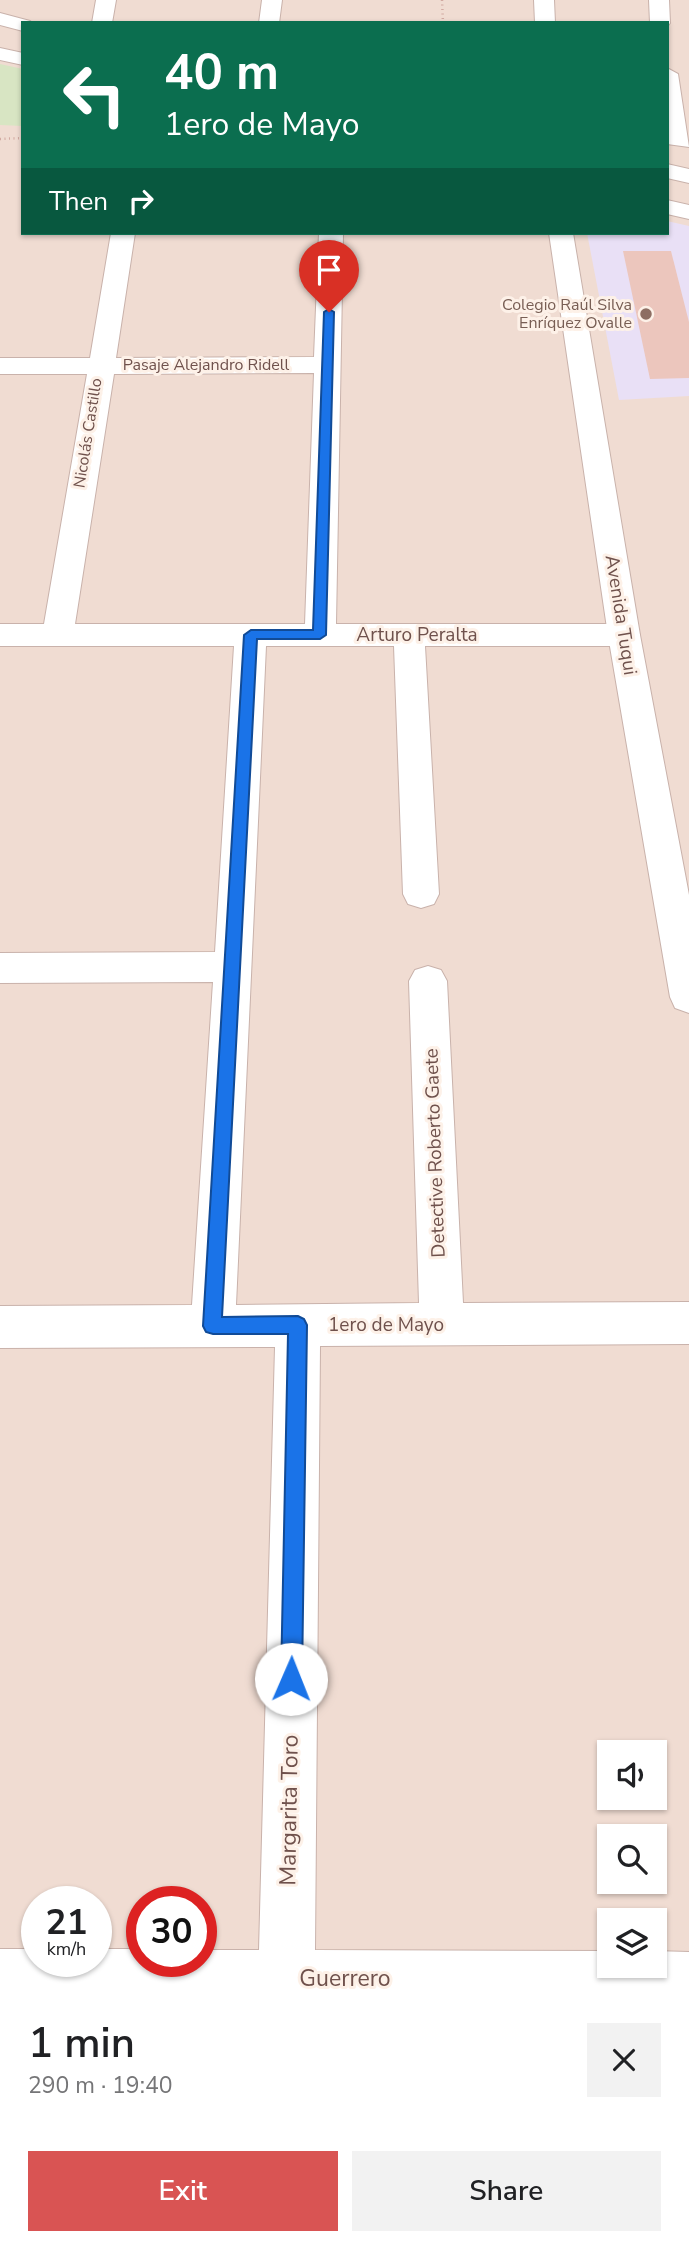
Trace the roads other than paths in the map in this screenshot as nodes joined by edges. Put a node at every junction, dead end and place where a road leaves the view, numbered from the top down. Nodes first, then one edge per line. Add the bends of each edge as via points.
1 (106, 0) edge
2 (272, 0) edge
3 (544, 0) edge
4 (659, 0) edge
5 (0, 19) edge
6 (102, 21) edge
7 (270, 21) edge
8 (545, 21) edge
9 (660, 21) edge
10 (21, 24) edge
11 (0, 54) edge
12 (21, 59) edge
13 (669, 89) edge
14 (689, 140) edge
15 (669, 171) edge
16 (689, 176) edge
17 (669, 207) edge
18 (689, 212) edge
19 (123, 235) edge
20 (331, 235) edge
21 (561, 235) edge
22 (99, 365) junction
23 (327, 365) junction
24 (0, 366) edge
25 (0, 635) edge
26 (58, 635) junction
27 (251, 635) junction
28 (320, 635) junction
29 (409, 635) junction
30 (624, 635) junction
31 (421, 894) dead end
32 (232, 967) junction
33 (0, 968) edge
34 (428, 981) dead end
35 (689, 997) edge
36 (689, 1323) edge
37 (442, 1324) junction
38 (298, 1325) junction
39 (213, 1326) junction
40 (0, 1327) edge
41 (0, 1977) edge
42 (689, 1980) edge
43 (286, 1989) edge

1 - 6 street
2 - 7 street
3 - 8 street
4 - 9 street
5 - 10 street
11 - 12 street
13 - 14 street via 676,140
15 - 16 street
17 - 18 street
19 - 22 street, Nicolás Castillo
20 - 23 street
21 - 30 street, Avenida Tuqui
22 - 23 street, Pasaje Alejandro Ridell
22 - 24 street, Pasaje Alejandro Ridell
22 - 26 street, Nicolás Castillo
23 - 28 street
25 - 26 street, Arturo Peralta
26 - 27 street, Arturo Peralta
27 - 28 street, Arturo Peralta
27 - 32 street
28 - 29 street, Arturo Peralta
29 - 30 street, Arturo Peralta
29 - 31 street
30 - 35 street, Avenida Tuqui
32 - 33 street
32 - 39 street
34 - 37 street, Detective Roberto Gaete
36 - 37 street, 1ero de Mayo
37 - 38 street, 1ero de Mayo
38 - 39 street, 1ero de Mayo
38 - 43 street, Margarita Toro
39 - 40 street, 1ero de Mayo
41 - 43 street, Guerrero
42 - 43 street, Guerrero

